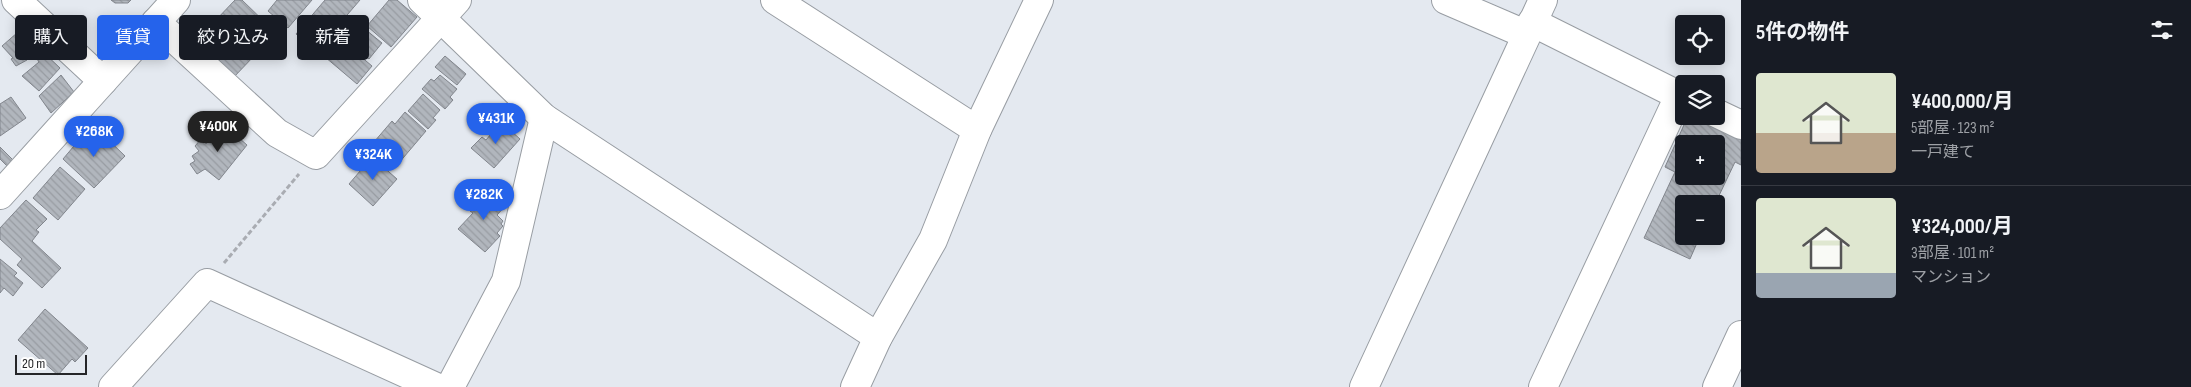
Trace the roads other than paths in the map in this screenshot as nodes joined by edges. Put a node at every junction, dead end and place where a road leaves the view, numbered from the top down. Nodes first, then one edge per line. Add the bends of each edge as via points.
1 (16, 0) edge
2 (176, 0) edge
3 (775, 0) edge
4 (1039, 0) edge
5 (1446, 0) edge
6 (440, 6) edge
7 (162, 15) edge
8 (1533, 19) edge
9 (169, 34) edge
10 (122, 60) edge
11 (103, 81) junction
12 (1675, 94) edge
13 (1675, 110) edge
14 (1725, 117) edge
15 (544, 118) junction
16 (1741, 125) edge
17 (977, 130) junction
18 (0, 195) edge
19 (1741, 335) edge
20 (878, 337) junction
21 (113, 387) edge
22 (436, 387) edge
23 (450, 387) edge
24 (855, 387) edge
25 (1364, 387) edge
26 (1543, 387) edge
27 (1717, 387) edge

1 - 11 street
2 - 7 street
3 - 17 street
4 - 17 street
5 - 8 street
6 - 9 street via 316,155 276,133
6 - 15 street
8 - 12 street
8 - 25 street
10 - 11 street
11 - 18 street
13 - 26 street
14 - 16 street
15 - 20 street
15 - 23 street via 506,281
17 - 20 street via 933,240
19 - 27 street
20 - 24 street
21 - 22 street via 207,283

